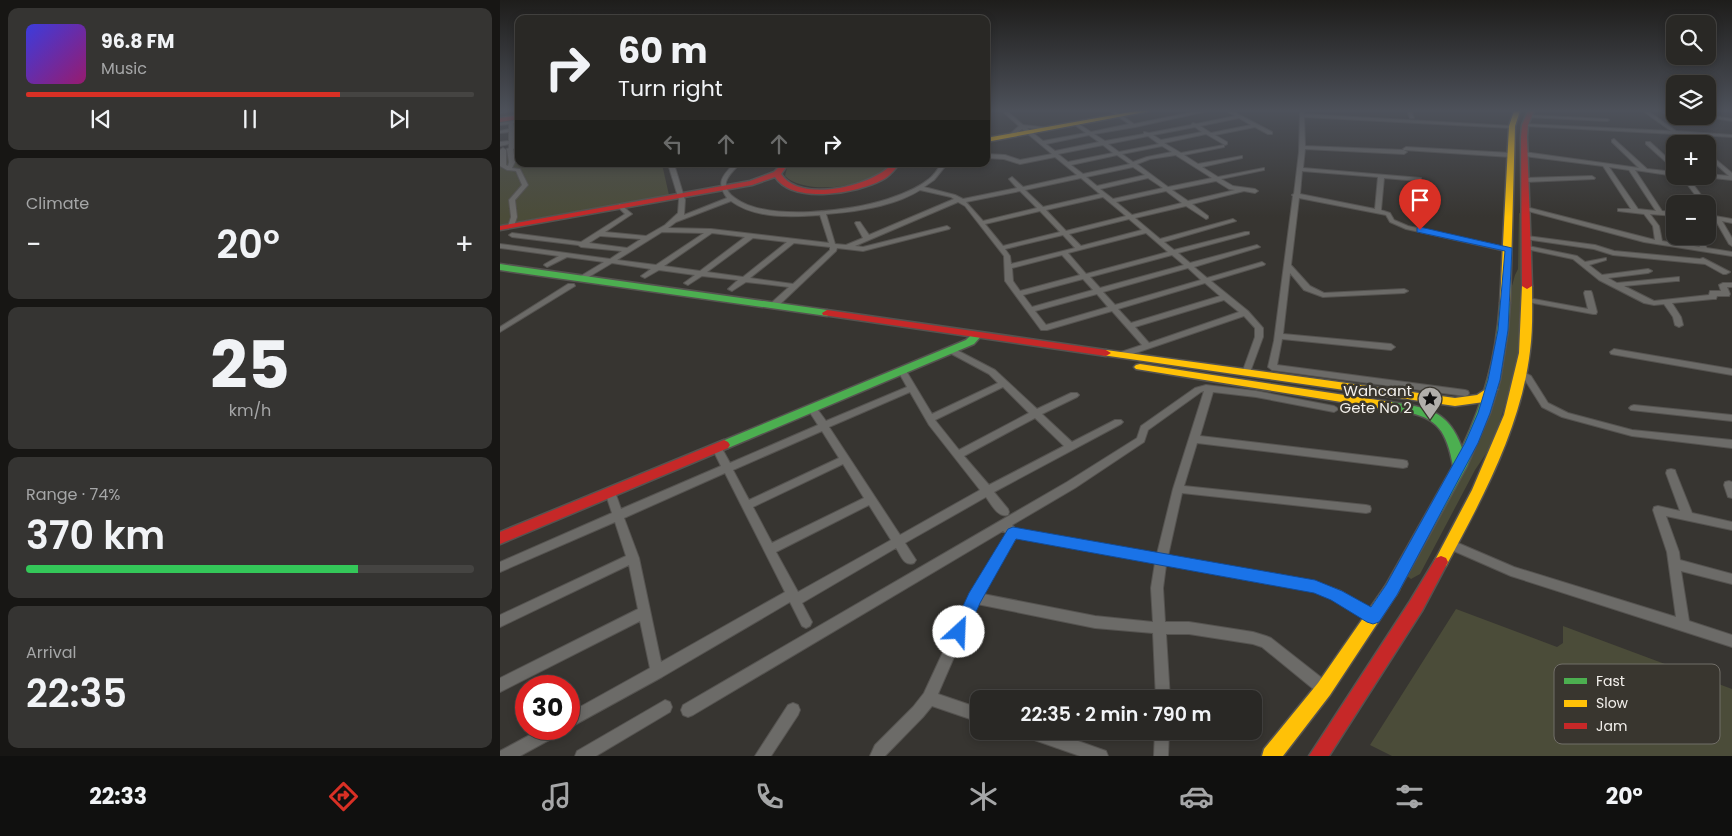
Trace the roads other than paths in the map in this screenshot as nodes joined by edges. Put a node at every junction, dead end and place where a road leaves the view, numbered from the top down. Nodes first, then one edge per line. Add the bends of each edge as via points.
1 (1046, 146) edge
2 (1089, 146) edge
3 (1109, 146) edge
4 (1148, 146) edge
5 (1167, 146) edge
6 (1213, 146) edge
7 (1511, 146) edge
8 (1524, 146) edge
9 (1620, 146) edge
10 (1652, 146) edge
11 (1302, 147) joint
12 (506, 150) edge
13 (1118, 153) junction
14 (1055, 154) junction
15 (1178, 154) junction
16 (1524, 154) junction
17 (1511, 155) junction
18 (990, 156) edge
19 (1240, 157) dead end
20 (1666, 160) edge
21 (1716, 162) edge
22 (1066, 164) junction
23 (1134, 164) junction
24 (1604, 165) junction
25 (506, 166) edge
26 (1197, 166) junction
27 (672, 167) edge
28 (734, 167) edge
29 (783, 167) edge
30 (895, 167) edge
31 (942, 167) edge
32 (1632, 168) junction
33 (1262, 169) dead end
34 (1299, 169) junction
35 (1645, 170) junction
36 (1666, 173) edge
37 (777, 174) junction
38 (1081, 176) junction
39 (1150, 176) junction
40 (1381, 176) junction
41 (1716, 176) edge
42 (1732, 177) edge
43 (1592, 178) dead end
44 (1012, 179) dead end
45 (1217, 179) junction
46 (1419, 179) dead end
47 (1525, 180) junction
48 (752, 182) junction
49 (784, 184) junction
50 (723, 187) junction
51 (919, 188) junction
52 (1096, 188) junction
53 (1022, 189) junction
54 (1168, 189) junction
55 (1243, 190) junction
56 (1255, 191) dead end
57 (681, 195) junction
58 (1104, 195) junction
59 (1295, 195) junction
60 (731, 199) junction
61 (961, 200) junction
62 (1112, 201) junction
63 (1187, 203) junction
64 (620, 206) junction
65 (1510, 207) junction
66 (1526, 209) junction
67 (1042, 210) junction
68 (1620, 210) dead end
69 (1635, 210) junction
70 (1378, 211) junction
71 (1645, 211) junction
72 (1659, 211) dead end
73 (1666, 213) edge
74 (823, 214) junction
75 (1130, 217) junction
76 (1206, 217) dead end
77 (1716, 219) edge
78 (675, 220) junction
79 (1716, 220) edge
80 (1233, 221) dead end
81 (1732, 221) edge
82 (858, 223) dead end
83 (981, 223) junction
84 (947, 228) dead end
85 (508, 229) edge
86 (659, 230) junction
87 (711, 231) junction
88 (1148, 231) junction
89 (1065, 233) junction
90 (1247, 233) dead end
91 (601, 234) junction
92 (751, 236) junction
93 (647, 238) junction
94 (867, 238) junction
95 (792, 241) junction
96 (1159, 241) junction
97 (1659, 242) junction
98 (1527, 243) junction
99 (583, 244) junction
100 (1732, 244) edge
101 (1702, 245) edge
102 (500, 246) edge
103 (833, 246) junction
104 (1680, 246) junction
105 (1256, 247) dead end
106 (844, 248) junction
107 (1002, 248) junction
108 (1080, 249) junction
109 (628, 250) junction
110 (1509, 250) junction
111 (1705, 250) junction
112 (1172, 252) junction
113 (1064, 253) junction
114 (1732, 254) edge
115 (566, 255) junction
116 (1604, 259) dead end
117 (610, 262) junction
118 (1709, 263) junction
119 (1262, 264) dead end
120 (1584, 264) junction
121 (1187, 265) junction
122 (547, 266) dead end
123 (1288, 266) junction
124 (500, 267) edge
125 (1008, 267) junction
126 (657, 268) junction
127 (1729, 270) edge
128 (1648, 271) dead end
129 (701, 273) junction
130 (500, 274) edge
131 (645, 276) dead end
132 (1084, 276) junction
133 (1601, 277) junction
134 (582, 279) junction
135 (745, 279) junction
136 (1676, 279) dead end
137 (1206, 280) junction
138 (688, 283) dead end
139 (1615, 285) junction
140 (1731, 285) edge
141 (571, 286) junction
142 (795, 286) junction
143 (732, 289) dead end
144 (1099, 291) junction
145 (1404, 291) dead end
146 (644, 292) junction
147 (1588, 293) dead end
148 (1018, 294) junction
149 (1225, 297) junction
150 (1528, 300) junction
151 (1666, 301) junction
152 (773, 306) junction
153 (1114, 308) junction
154 (1030, 310) junction
155 (1245, 313) junction
156 (1679, 325) dead end
157 (1130, 326) junction
158 (892, 328) junction
159 (500, 330) edge
160 (1279, 336) junction
161 (974, 339) junction
162 (1148, 345) junction
163 (1391, 348) dead end
164 (951, 350) junction
165 (1614, 352) dead end
166 (1120, 355) junction
167 (902, 371) junction
168 (1197, 371) junction
169 (1732, 372) edge
170 (1246, 373) junction
171 (1520, 373) junction
172 (1005, 383) junction
173 (911, 388) junction
174 (1210, 388) junction
175 (1492, 389) junction
176 (1465, 393) dead end
177 (1074, 395) dead end
178 (812, 408) junction
179 (1634, 408) dead end
180 (1334, 409) dead end
181 (1036, 413) junction
182 (1732, 418) edge
183 (930, 420) junction
184 (1118, 422) dead end
185 (824, 426) junction
186 (1194, 439) junction
187 (1731, 445) edge
188 (1071, 447) junction
189 (717, 448) junction
190 (958, 455) junction
191 (845, 459) junction
192 (1402, 464) dead end
193 (1460, 466) junction
194 (726, 468) junction
195 (1671, 473) dead end
196 (1732, 486) edge
197 (1178, 489) junction
198 (988, 491) junction
199 (610, 492) junction
200 (1732, 494) edge
201 (871, 499) junction
202 (746, 506) junction
203 (1366, 509) dead end
204 (1004, 512) dead end
205 (619, 515) junction
206 (1688, 516) junction
207 (1732, 526) edge
208 (1008, 529) junction
209 (500, 538) edge
210 (898, 542) junction
211 (1450, 544) junction
212 (769, 550) junction
213 (633, 558) junction
214 (910, 560) dead end
215 (1161, 560) junction
216 (1675, 564) junction
217 (500, 567) edge
218 (1732, 579) edge
219 (794, 597) junction
220 (974, 598) junction
221 (1403, 598) junction
222 (645, 612) junction
223 (1373, 616) junction
224 (500, 621) edge
225 (806, 622) dead end
226 (1683, 625) junction
227 (1158, 628) junction
228 (1732, 641) edge
229 (657, 672) junction
230 (500, 685) edge
231 (1324, 689) junction
232 (1162, 690) edge
233 (929, 698) junction
234 (665, 707) dead end
235 (688, 710) dead end
236 (792, 710) dead end
237 (970, 712) edge
238 (580, 715) edge
239 (534, 740) edge
240 (1054, 740) edge
241 (1162, 740) edge
242 (505, 756) edge
243 (582, 756) edge
244 (762, 756) edge
245 (877, 756) edge
246 (1101, 756) edge
247 (1161, 756) edge
248 (1271, 756) edge
249 (1318, 756) edge

1 - 14 street
2 - 14 street
3 - 13 street
4 - 13 street
5 - 15 street
6 - 15 street
7 - 17 main road
8 - 16 main road
9 - 35 street
10 - 20 street
11 - 17 street
11 - 34 street
12 - 25 street
13 - 22 street
13 - 23 street
14 - 18 street via 1020,162
14 - 22 street
15 - 23 street
15 - 26 street
16 - 24 street
16 - 47 main road
17 - 65 main road
19 - 26 street
21 - 42 street
22 - 38 street
23 - 38 street
23 - 39 street
24 - 32 street
24 - 69 street
25 - 85 street via 520,172 525,185 512,200 514,217
26 - 45 street
27 - 57 street
28 - 50 street
29 - 37 main road
30 - 49 main road via 886,175 846,189 799,190
31 - 51 street
32 - 35 street
32 - 72 street
33 - 45 street
34 - 40 street
34 - 59 street
35 - 36 street
37 - 48 main road
37 - 49 main road via 778,180
38 - 52 street
38 - 53 street
39 - 52 street
39 - 54 street
40 - 46 street
40 - 70 street
41 - 42 street
43 - 47 street
44 - 53 street
45 - 54 street
45 - 55 street via 1231,188
47 - 66 main road
48 - 49 main road
48 - 50 main road
50 - 57 main road
50 - 60 street
51 - 61 street
51 - 74 street via 877,204
52 - 58 street
53 - 61 street
53 - 67 street
54 - 62 street
54 - 63 street
55 - 56 street
55 - 63 street
57 - 64 main road
57 - 78 street via 681,214
58 - 62 street
58 - 67 street
59 - 70 street
59 - 123 street
60 - 74 street via 767,212
60 - 78 street
61 - 83 street
61 - 94 street
62 - 75 street
63 - 75 street
63 - 76 street
64 - 85 main road
64 - 91 street via 629,214
65 - 66 main road
65 - 110 main road
66 - 97 street
66 - 98 main road
67 - 83 street
67 - 89 street
68 - 69 street
69 - 71 street
70 - 110 street via 1406,227
71 - 73 street
71 - 97 street via 1656,226
74 - 103 street
75 - 88 street
75 - 89 street
77 - 81 street
78 - 86 street
79 - 100 street
80 - 96 street
82 - 94 street
83 - 107 street
84 - 106 street via 863,249
85 - 99 street
86 - 87 street
86 - 93 street
87 - 92 street
87 - 126 street
88 - 96 street
88 - 108 street
89 - 107 street
89 - 108 street
90 - 112 street
91 - 93 street
91 - 99 street
92 - 95 street
92 - 129 street
93 - 109 street
94 - 106 street
95 - 103 street
95 - 135 street
96 - 112 street
97 - 104 street
98 - 118 street via 1595,247 1617,254
98 - 120 street via 1571,255
98 - 150 main road
99 - 109 street
99 - 115 street
101 - 111 street
102 - 115 street
103 - 106 street
103 - 142 street via 829,256
104 - 111 street
104 - 118 street
105 - 121 street
107 - 125 street
108 - 113 street
109 - 117 street
110 - 175 main road via 1503,330
111 - 114 street
112 - 121 street
112 - 132 street
113 - 125 street
113 - 132 street
115 - 117 street
115 - 122 street
116 - 120 street
117 - 126 street
117 - 134 street
118 - 127 street
119 - 137 street
120 - 133 street
121 - 137 street
121 - 144 street
123 - 145 street via 1306,288 1323,295
123 - 160 street
124 - 134 main road
125 - 148 street via 1009,282
126 - 129 street
126 - 131 street
128 - 133 street
129 - 135 street
129 - 138 street
130 - 141 main road
132 - 144 street
132 - 148 street
133 - 139 street
134 - 146 main road
135 - 142 street
135 - 143 street
136 - 139 street
137 - 149 street
137 - 153 street
139 - 151 street via 1648,301
140 - 151 street via 1722,284 1726,294
141 - 146 main road
141 - 159 street
142 - 152 street
144 - 153 street
144 - 154 street
146 - 152 main road
146 - 158 main road
147 - 150 street via 1593,312
148 - 154 street
149 - 155 street
149 - 157 street
150 - 171 main road
151 - 156 street via 1678,317
152 - 158 main road
153 - 154 street via 1044,328
153 - 157 street
155 - 162 street
155 - 170 street via 1259,328
157 - 162 street
158 - 161 main road
160 - 163 street
160 - 176 street via 1272,366
161 - 164 main road
161 - 166 main road
161 - 168 main road
162 - 166 street
164 - 167 main road
164 - 172 street via 992,372
165 - 169 street
166 - 168 main road
167 - 173 street
167 - 178 main road
168 - 170 main road
168 - 193 main road via 1426,412 1451,432
170 - 175 main road via 1456,402 1480,399
171 - 187 street via 1528,378 1549,409 1565,415 1632,433
171 - 211 main road via 1501,442
172 - 181 street
172 - 183 street
173 - 183 street
173 - 185 street
174 - 180 street
174 - 186 street
174 - 208 street via 1198,390 1144,428 1141,440
175 - 193 main road
177 - 181 street
178 - 185 street
178 - 189 main road
179 - 182 street
181 - 188 street
181 - 190 street
183 - 190 street
184 - 188 street
185 - 191 street
185 - 194 street
186 - 192 street
186 - 197 street
188 - 198 street
189 - 194 street
189 - 199 main road
190 - 198 street
191 - 201 street
191 - 202 street
193 - 221 main road
194 - 202 street
194 - 205 street
195 - 206 street
196 - 200 street via 1729,485
197 - 203 street
197 - 215 street
198 - 204 street
198 - 210 street
199 - 205 street
199 - 209 main road
201 - 210 street
201 - 212 street
202 - 212 street
205 - 213 street
205 - 217 street
206 - 207 street
206 - 216 street via 1658,510
208 - 215 street
208 - 220 street
208 - 235 street
210 - 214 street
210 - 219 street
211 - 221 main road
211 - 226 street via 1511,571
212 - 219 street
213 - 222 street
213 - 224 street
215 - 223 street via 1315,587
215 - 227 street
216 - 218 street
216 - 226 street
219 - 225 street
219 - 229 street
220 - 227 street via 1095,622
220 - 233 street
221 - 223 main road
221 - 249 main road
222 - 229 street
222 - 230 street
223 - 231 main road
226 - 228 street
227 - 231 street via 1189,628 1266,642
227 - 232 street
229 - 238 street
231 - 248 main road
233 - 237 street
233 - 245 street
234 - 243 street
236 - 244 street
239 - 242 street
240 - 246 street
241 - 247 street

